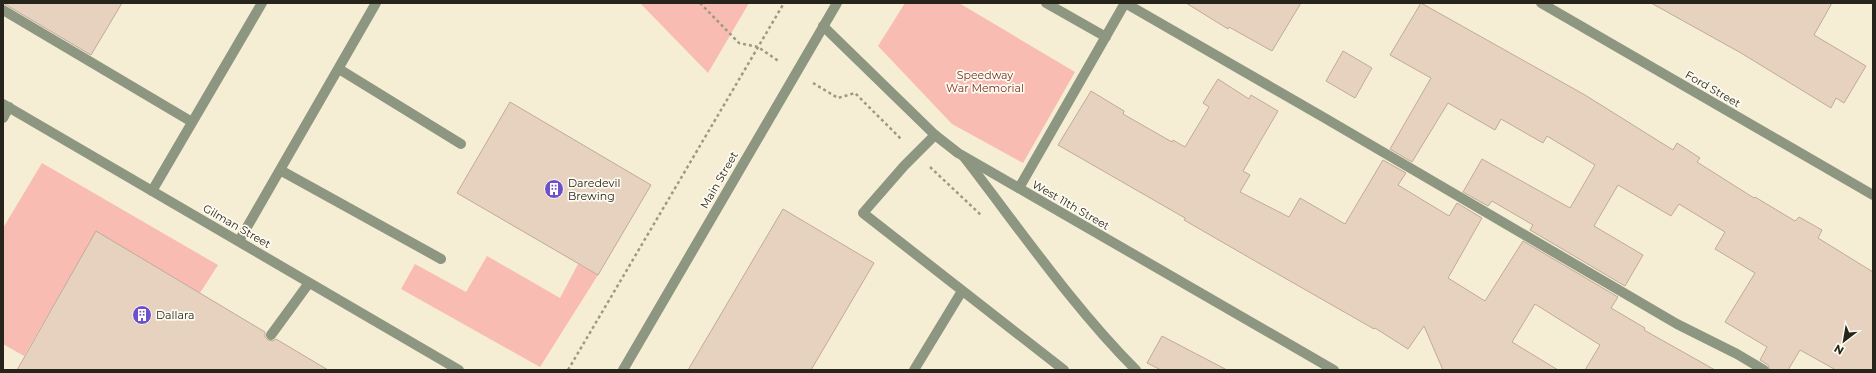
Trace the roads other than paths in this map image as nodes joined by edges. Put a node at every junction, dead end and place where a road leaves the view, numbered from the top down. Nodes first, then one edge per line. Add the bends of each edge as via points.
1 (262, 3) edge
2 (376, 3) edge
3 (837, 3) edge
4 (1046, 3) edge
5 (1541, 3) edge
6 (3, 10) edge
7 (823, 26) junction
8 (1106, 37) junction
9 (339, 69) junction
10 (6, 105) edge
11 (3, 118) edge
12 (192, 122) junction
13 (935, 136) junction
14 (461, 144) dead end
15 (964, 157) junction
16 (280, 170) junction
17 (1019, 188) junction
18 (152, 191) junction
19 (1873, 195) edge
20 (239, 241) junction
21 (441, 259) dead end
22 (309, 283) junction
23 (962, 291) junction
24 (271, 336) dead end
25 (458, 370) edge
26 (623, 370) edge
27 (914, 370) edge
28 (1064, 370) edge
29 (1136, 370) edge
30 (1334, 370) edge
31 (1764, 370) edge

1 - 12 street
2 - 9 street
3 - 7 street, Main Street
4 - 8 street
5 - 19 street, Ford Street
6 - 12 street
7 - 13 street, West 11th Street
7 - 26 street, Main Street
8 - 17 street
8 - 31 street via 1125,3 1677,324
9 - 14 street
9 - 16 street
10 - 11 street
10 - 18 street, Gilman Street
12 - 18 street
13 - 15 street, West 11th Street
13 - 23 street via 904,166 863,213
15 - 17 street, West 11th Street
15 - 29 street via 1085,313
16 - 20 street
16 - 21 street
17 - 30 street, West 11th Street
18 - 20 street, Gilman Street
20 - 22 street, Gilman Street
22 - 24 street
22 - 25 street, Gilman Street
23 - 27 street
23 - 28 street

